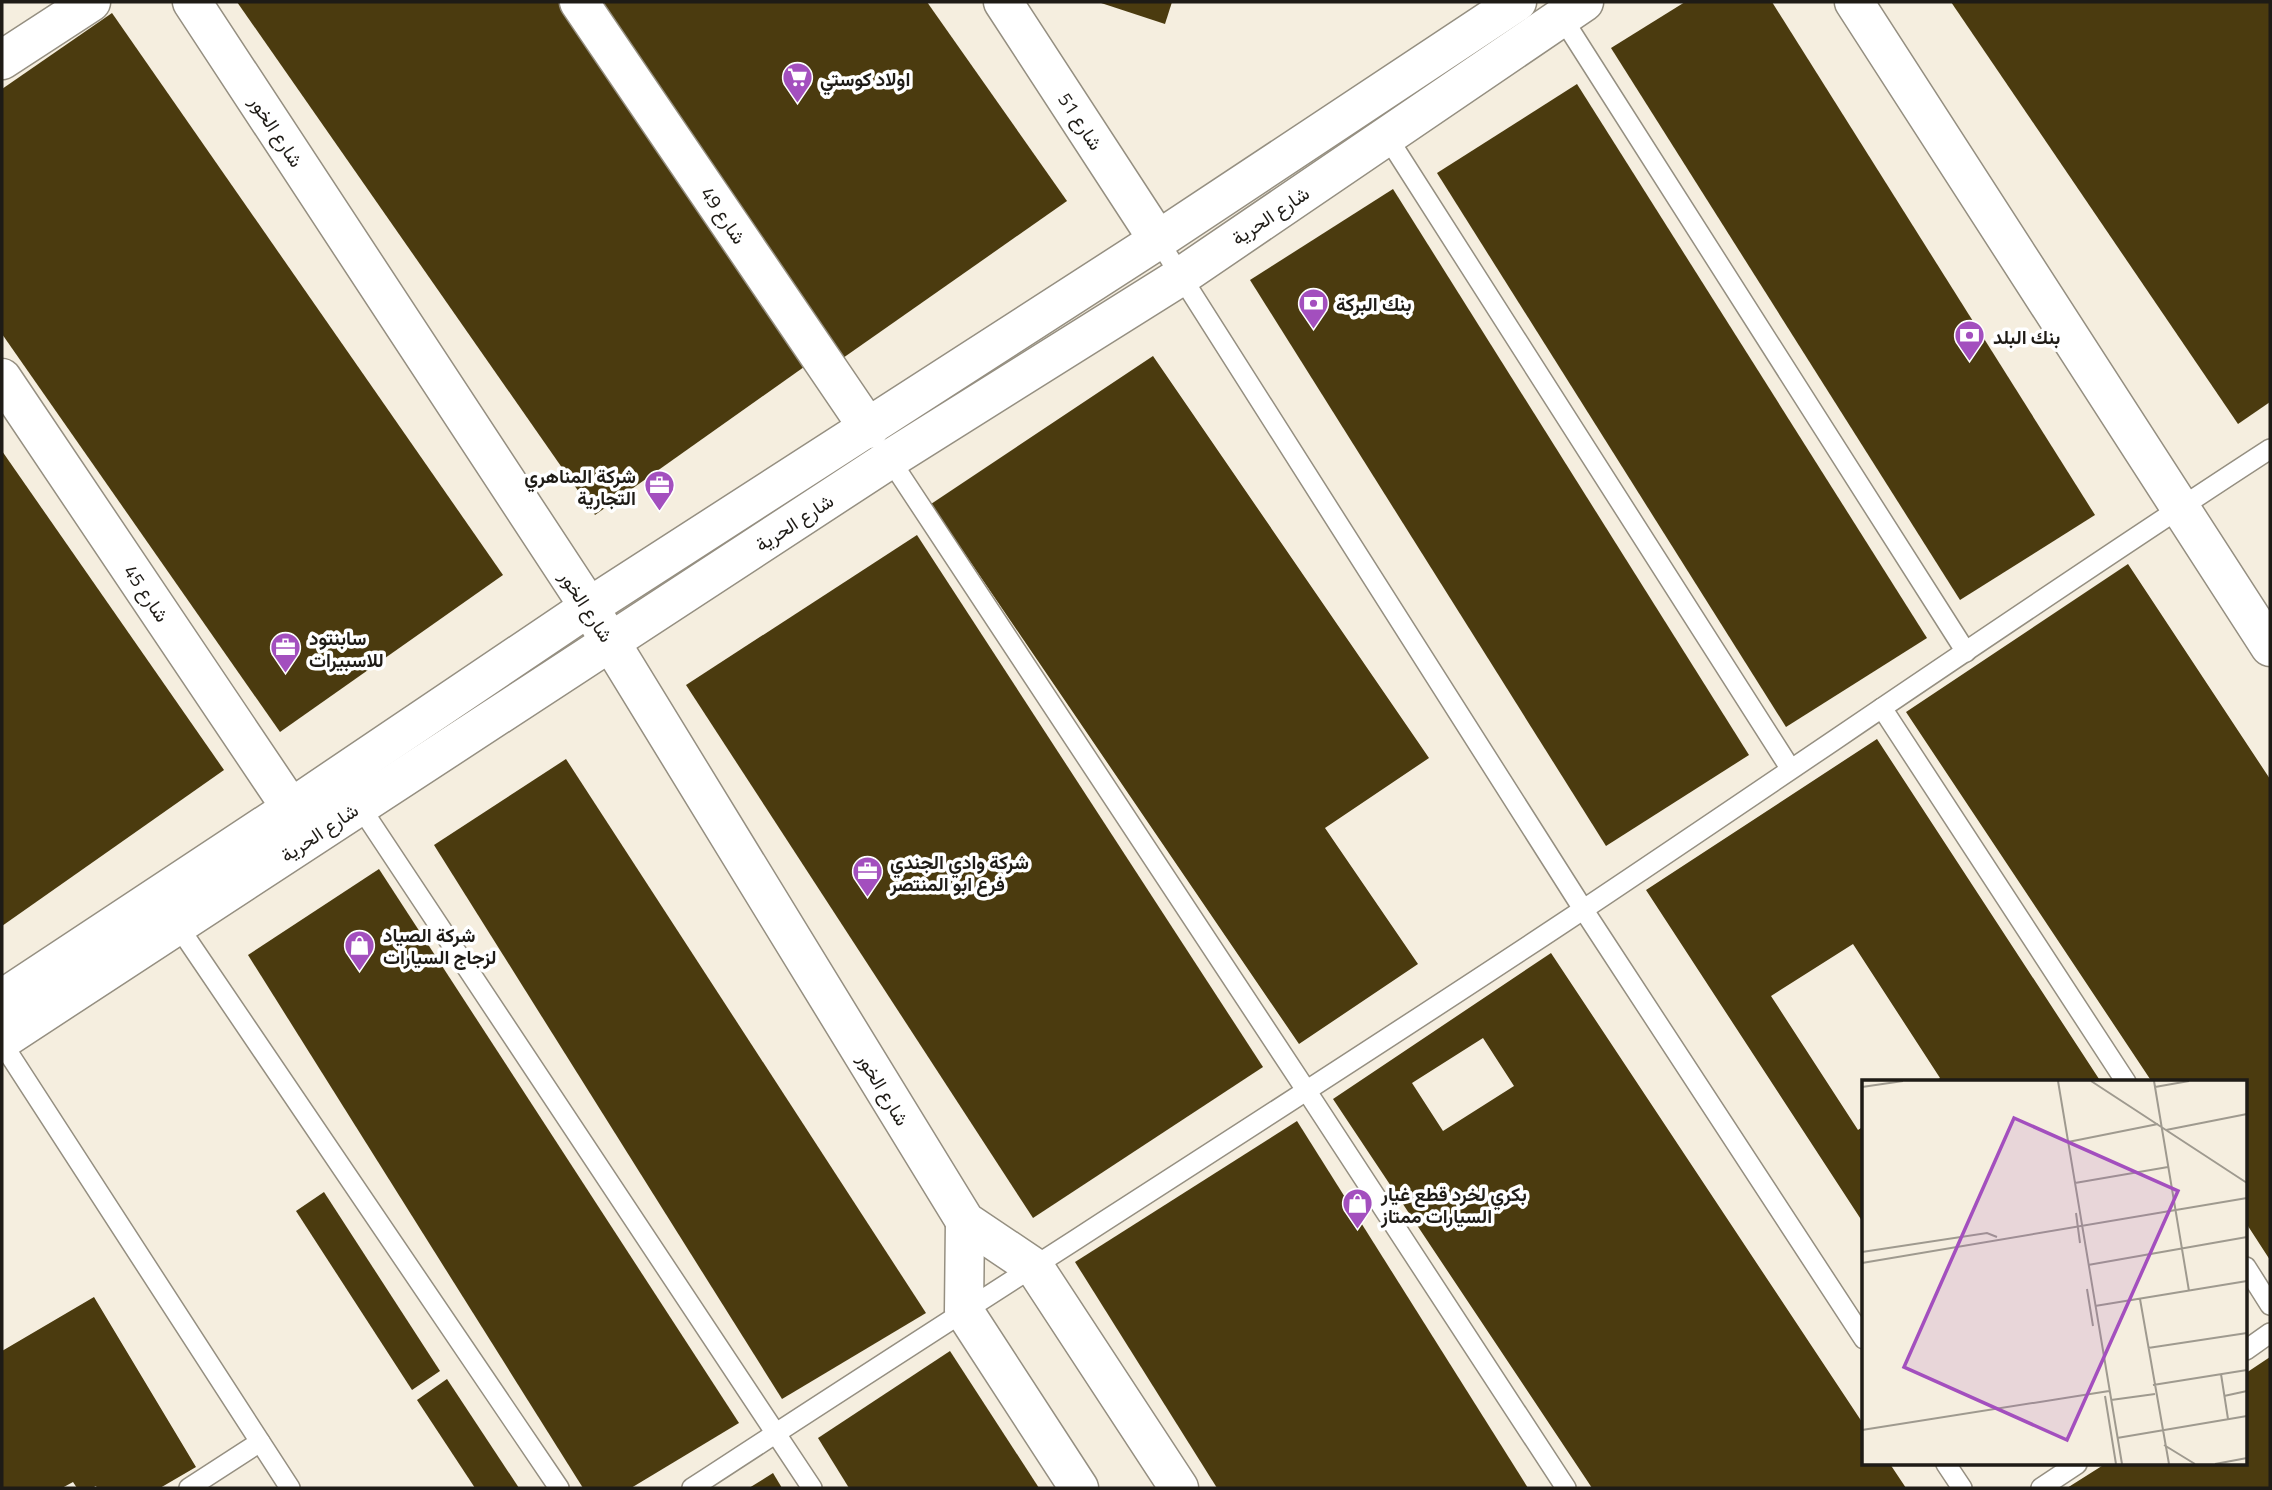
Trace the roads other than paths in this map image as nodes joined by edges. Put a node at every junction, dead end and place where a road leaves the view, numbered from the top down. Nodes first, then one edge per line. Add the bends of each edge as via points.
1 (91, 2) edge
2 (192, 2) edge
3 (579, 2) edge
4 (1003, 2) edge
5 (1517, 2) edge
6 (1854, 2) edge
7 (1573, 9) edge
8 (2, 61) edge
9 (1386, 135) junction
10 (1158, 240) junction
11 (1180, 276) junction
12 (2, 379) edge
13 (879, 444) junction
14 (2270, 449) edge
15 (2179, 508) junction
16 (589, 607) junction
17 (611, 643) junction
18 (2270, 647) edge
19 (1966, 652) junction
20 (1882, 708) junction
21 (1790, 768) junction
22 (359, 805) junction
23 (291, 808) junction
24 (1583, 909) junction
25 (178, 926) junction
26 (2, 999) edge
27 (2, 1042) edge
28 (2125, 1080) edge
29 (1306, 1090) junction
30 (965, 1221) junction
31 (1035, 1268) junction
32 (2248, 1270) edge
33 (2270, 1305) edge
34 (964, 1311) junction
35 (2270, 1333) edge
36 (1862, 1336) edge
37 (2248, 1349) edge
38 (776, 1433) junction
39 (260, 1442) junction
40 (1947, 1466) edge
41 (2074, 1466) edge
42 (189, 1488) edge
43 (290, 1488) edge
44 (559, 1488) edge
45 (692, 1488) edge
46 (812, 1488) edge
47 (1079, 1488) edge
48 (1179, 1488) edge
49 (1566, 1488) edge
50 (1962, 1488) edge
51 (2041, 1488) edge

1 - 8 street
2 - 16 street, شارع الخور
3 - 13 street, شارع 49
4 - 10 street, شارع 51
5 - 10 street, شارع الحرية
6 - 15 street
7 - 9 street, شارع الحرية
7 - 19 lane
9 - 11 street, شارع الحرية
9 - 21 lane
10 - 11 lane
10 - 13 street, شارع الحرية
11 - 13 street, شارع الحرية
11 - 24 lane
12 - 23 street, شارع 45
13 - 16 street, شارع الحرية
13 - 17 street, شارع الحرية
13 - 29 lane
14 - 15 lane
15 - 18 street
15 - 19 lane
16 - 17 street, شارع الخور
16 - 23 street, شارع الحرية
17 - 22 street, شارع الحرية
17 - 30 street, شارع الخور
19 - 20 lane
20 - 21 lane
20 - 28 lane
21 - 24 lane
22 - 25 street, شارع الحرية
22 - 38 lane
23 - 26 street, شارع الحرية
24 - 29 lane
24 - 36 lane
25 - 27 street, شارع الحرية
25 - 44 lane
27 - 39 lane
29 - 31 lane
29 - 49 lane
30 - 31 street, شارع الخور
30 - 34 street
31 - 34 lane
31 - 48 street, شارع الخور
32 - 33 lane
34 - 38 lane
34 - 47 street
35 - 37 lane
38 - 45 lane
38 - 46 lane
39 - 42 lane
39 - 43 lane
40 - 50 lane
41 - 51 lane

